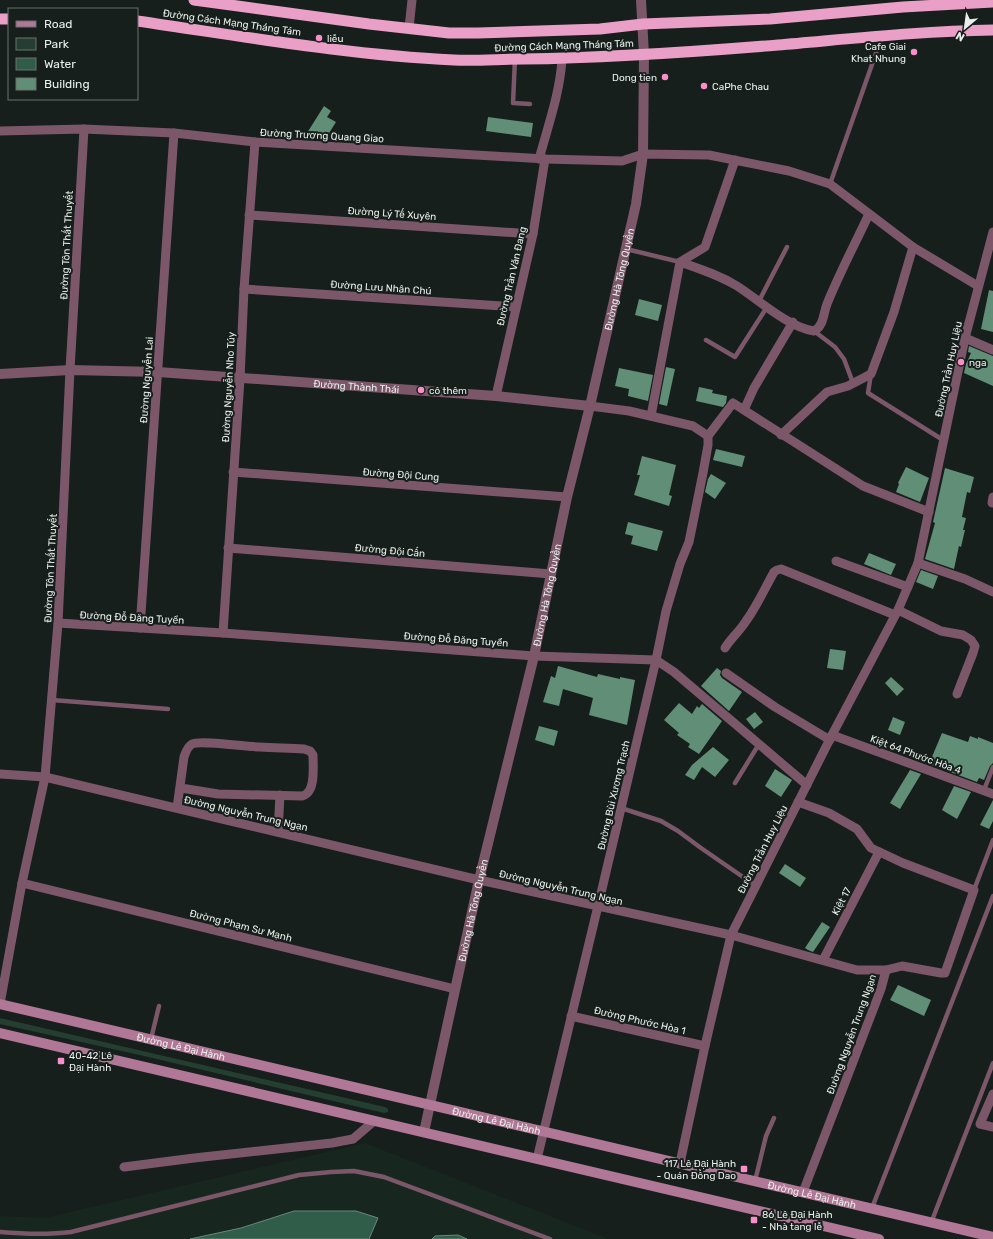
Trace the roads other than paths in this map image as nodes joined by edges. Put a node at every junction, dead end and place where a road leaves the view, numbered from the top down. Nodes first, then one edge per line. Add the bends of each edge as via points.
1 (194, 0) edge
2 (412, 0) edge
3 (642, 0) edge
4 (993, 2) edge
5 (880, 5) edge
6 (138, 21) edge
7 (643, 24) junction
8 (409, 28) junction
9 (993, 30) edge
10 (882, 35) junction
11 (644, 54) junction
12 (515, 59) junction
13 (562, 59) junction
14 (530, 104) dead end
15 (84, 129) junction
16 (0, 131) edge
17 (174, 133) junction
18 (255, 142) junction
19 (643, 154) junction
20 (542, 159) junction
21 (735, 160) junction
22 (830, 184) junction
23 (869, 214) junction
24 (249, 215) junction
25 (993, 232) edge
26 (533, 234) junction
27 (787, 247) dead end
28 (913, 247) junction
29 (626, 249) junction
30 (680, 262) junction
31 (978, 286) junction
32 (244, 290) junction
33 (759, 301) junction
34 (516, 307) junction
35 (767, 307) junction
36 (793, 322) junction
37 (814, 331) junction
38 (965, 338) junction
39 (706, 340) dead end
40 (993, 350) edge
41 (70, 370) junction
42 (158, 372) junction
43 (0, 374) edge
44 (871, 374) junction
45 (240, 379) junction
46 (853, 383) junction
47 (496, 396) junction
48 (590, 406) junction
49 (744, 410) junction
50 (651, 416) junction
51 (781, 435) junction
52 (708, 436) junction
53 (944, 440) junction
54 (233, 472) junction
55 (567, 497) junction
56 (929, 512) junction
57 (228, 548) junction
58 (836, 561) dead end
59 (918, 563) junction
60 (551, 574) junction
61 (908, 588) junction
62 (993, 592) edge
63 (896, 612) junction
64 (58, 623) junction
65 (140, 628) junction
66 (223, 633) junction
67 (725, 648) dead end
68 (534, 656) junction
69 (656, 660) junction
70 (726, 673) dead end
71 (957, 694) dead end
72 (52, 700) junction
73 (168, 709) dead end
74 (831, 737) junction
75 (759, 744) junction
76 (993, 767) edge
77 (0, 774) edge
78 (45, 777) junction
79 (735, 783) dead end
80 (807, 785) junction
81 (180, 788) junction
82 (984, 790) junction
83 (993, 794) edge
84 (280, 795) junction
85 (798, 802) junction
86 (178, 808) junction
87 (621, 808) junction
88 (278, 832) junction
89 (993, 840) edge
90 (879, 852) junction
91 (479, 880) junction
92 (22, 883) junction
93 (756, 886) junction
94 (974, 890) junction
95 (993, 896) edge
96 (598, 906) junction
97 (731, 935) junction
98 (823, 960) junction
99 (886, 970) junction
100 (455, 989) junction
101 (0, 1004) edge
102 (159, 1006) dead end
103 (571, 1016) junction
104 (0, 1033) edge
105 (151, 1039) junction
106 (705, 1046) junction
107 (993, 1063) edge
108 (993, 1094) edge
109 (430, 1104) junction
110 (774, 1118) dead end
111 (374, 1121) junction
112 (993, 1127) edge
113 (543, 1131) junction
114 (424, 1132) junction
115 (537, 1159) junction
116 (680, 1163) junction
117 (124, 1167) dead end
118 (755, 1181) junction
119 (803, 1192) junction
120 (872, 1208) junction
121 (931, 1223) junction
122 (0, 1232) edge
123 (993, 1237) edge
124 (550, 1239) edge
125 (879, 1239) edge

1 - 8 highway, Đường Cách Mạng Tháng Tám
2 - 8 street
3 - 7 street, Đường Hà Tông Quyền
4 - 5 highway, Đường Cách Mạng Tháng Tám
5 - 7 highway, Đường Cách Mạng Tháng Tám via 770,19
6 - 12 highway, Đường Cách Mạng Tháng Tám via 362,52 455,60
7 - 8 highway, Đường Cách Mạng Tháng Tám via 600,29 478,33 449,33
7 - 11 street, Đường Hà Tông Quyền
9 - 10 highway, Đường Cách Mạng Tháng Tám
10 - 11 highway, Đường Cách Mạng Tháng Tám
10 - 22 lane
11 - 13 highway, Đường Cách Mạng Tháng Tám
11 - 19 street, Đường Hà Tông Quyền
12 - 13 highway, Đường Cách Mạng Tháng Tám
12 - 14 lane via 513,103
13 - 20 street, Đường Trần Văn Đang via 561,79
15 - 16 street, Đường Trương Quang Giao
15 - 17 street, Đường Trương Quang Giao
15 - 41 street, Đường Tôn Thất Thuyết
17 - 18 street, Đường Trương Quang Giao
17 - 42 street, Đường Nguyễn Lai
18 - 20 street, Đường Trương Quang Giao
18 - 24 street, Đường Nguyễn Nho Túy
19 - 20 street, Đường Trương Quang Giao via 622,161
19 - 21 street, Đường Trương Quang Giao via 709,155
19 - 29 street, Đường Hà Tông Quyền
20 - 26 street, Đường Trần Văn Đang
21 - 22 street, Đường Trương Quang Giao via 789,171
21 - 30 street via 705,247
22 - 23 street, Đường Trương Quang Giao
23 - 28 street, Đường Trương Quang Giao
23 - 37 street via 821,323
24 - 26 street, Đường Lý Tế Xuyên
24 - 32 street, Đường Nguyễn Nho Túy
25 - 31 street, Đường Trần Huy Liệu
26 - 34 street, Đường Trần Văn Đang
27 - 33 lane
28 - 31 street, Đường Trương Quang Giao
28 - 44 street via 894,312
29 - 30 lane
29 - 48 street, Đường Hà Tông Quyền
30 - 33 street via 715,274
30 - 50 street
31 - 38 street, Đường Trần Huy Liệu
32 - 34 street, Đường Lưu Nhân Chú
32 - 45 street, Đường Nguyễn Nho Túy
33 - 35 street
34 - 47 street, Đường Trần Văn Đang
35 - 36 street
35 - 39 lane via 734,357
36 - 37 street
36 - 49 street
37 - 46 lane via 836,347 844,359
38 - 40 street
38 - 53 street, Đường Trần Huy Liệu
41 - 42 street, Đường Thành Thái
41 - 43 street, Đường Thành Thái
41 - 64 street, Đường Tôn Thất Thuyết
42 - 45 street, Đường Thành Thái
42 - 65 street, Đường Nguyễn Lai
44 - 46 street
44 - 53 lane via 868,393
45 - 47 street, Đường Thành Thái
45 - 54 street, Đường Nguyễn Nho Túy
46 - 51 street via 827,392
47 - 48 street, Đường Thành Thái
48 - 50 street, Đường Thành Thái
48 - 55 street, Đường Hà Tông Quyền
49 - 51 street
49 - 52 street via 733,403
50 - 52 street, Đường Thành Thái via 693,426
51 - 56 street via 863,486
52 - 69 street, Đường Bùi Xương Trạch via 689,542 666,611
53 - 56 street, Đường Trần Huy Liệu
54 - 55 street, Đường Đội Cung
54 - 57 street, Đường Nguyễn Nho Túy
55 - 60 street, Đường Hà Tông Quyền
56 - 59 street, Đường Trần Huy Liệu
57 - 60 street, Đường Đội Cấn
57 - 66 street, Đường Nguyễn Nho Túy
58 - 61 street
59 - 61 street, Đường Trần Huy Liệu
59 - 62 street via 966,579
60 - 68 street, Đường Hà Tông Quyền
61 - 63 street, Đường Trần Huy Liệu
63 - 67 street via 781,569 774,572 750,616
63 - 71 street via 941,631 963,635 971,640 974,646 971,661
63 - 74 street, Đường Trần Huy Liệu
64 - 65 street, Đường Đỗ Đăng Tuyển
64 - 72 street, Đường Tôn Thất Thuyết
65 - 66 street, Đường Đỗ Đăng Tuyển
66 - 68 street, Đường Đỗ Đăng Tuyển
68 - 69 street, Đường Đỗ Đăng Tuyển
68 - 91 street, Đường Hà Tông Quyền
69 - 75 street via 674,672
69 - 87 street, Đường Bùi Xương Trạch
70 - 74 street, Kiệt 64 Phước Hòa 4 via 775,707
72 - 73 lane
72 - 78 street, Đường Tôn Thất Thuyết
74 - 80 street, Đường Trần Huy Liệu
74 - 82 street, Kiệt 64 Phước Hòa 4
75 - 79 lane
75 - 80 street
76 - 82 lane
77 - 78 street, Đường Nguyễn Trung Ngạn
78 - 86 street, Đường Nguyễn Trung Ngạn
78 - 92 street, Đường Tôn Thất Thuyết
80 - 85 street, Đường Trần Huy Liệu
81 - 84 street via 218,794
81 - 84 street via 186,750 196,743 310,751 313,762 310,792 302,796
81 - 86 street
82 - 83 street, Kiệt 64 Phước Hòa 4
84 - 88 street
85 - 90 street via 829,812 857,828 872,848
85 - 93 street, Đường Trần Huy Liệu
86 - 88 street, Đường Nguyễn Trung Ngạn
87 - 93 lane via 661,821 678,830
87 - 96 street, Đường Bùi Xương Trạch
88 - 91 street, Đường Nguyễn Trung Ngạn
89 - 94 lane
90 - 94 street
90 - 98 street, Kiệt 17
91 - 96 street, Đường Nguyễn Trung Ngạn
91 - 100 street, Đường Hà Tông Quyền
92 - 100 street, Đường Phạm Sư Mạnh
92 - 101 street, Đường Tôn Thất Thuyết
93 - 97 street, Đường Trần Huy Liệu
94 - 99 street via 945,973 902,966
95 - 120 lane
96 - 97 street, Đường Nguyễn Trung Ngạn
96 - 103 street, Đường Bùi Xương Trạch
97 - 98 street, Đường Nguyễn Trung Ngạn
97 - 106 street, Đường Trần Huy Liệu
98 - 99 street, Đường Nguyễn Trung Ngạn via 857,970
99 - 119 street, Đường Nguyễn Trung Ngạn
100 - 109 street, Đường Hà Tông Quyền
101 - 105 main road, Đường Lê Đại Hành
102 - 105 lane
103 - 106 street, Đường Phước Hòa 1
103 - 113 street, Đường Bùi Xương Trạch
104 - 111 main road
105 - 109 main road, Đường Lê Đại Hành
106 - 116 street, Đường Trần Huy Liệu
107 - 121 lane
108 - 112 street via 980,1124
109 - 113 main road, Đường Lê Đại Hành
109 - 114 street, Đường Hà Tông Quyền
110 - 118 lane via 766,1136
111 - 114 main road
111 - 117 street via 353,1139 332,1143
113 - 115 street, Đường Bùi Xương Trạch
113 - 116 main road, Đường Lê Đại Hành
114 - 115 main road
115 - 125 main road
116 - 118 main road, Đường Lê Đại Hành
118 - 119 main road, Đường Lê Đại Hành
119 - 120 main road, Đường Lê Đại Hành
120 - 121 main road, Đường Lê Đại Hành
121 - 123 main road, Đường Lê Đại Hành
122 - 124 lane via 71,1232 300,1175 354,1171 384,1177

